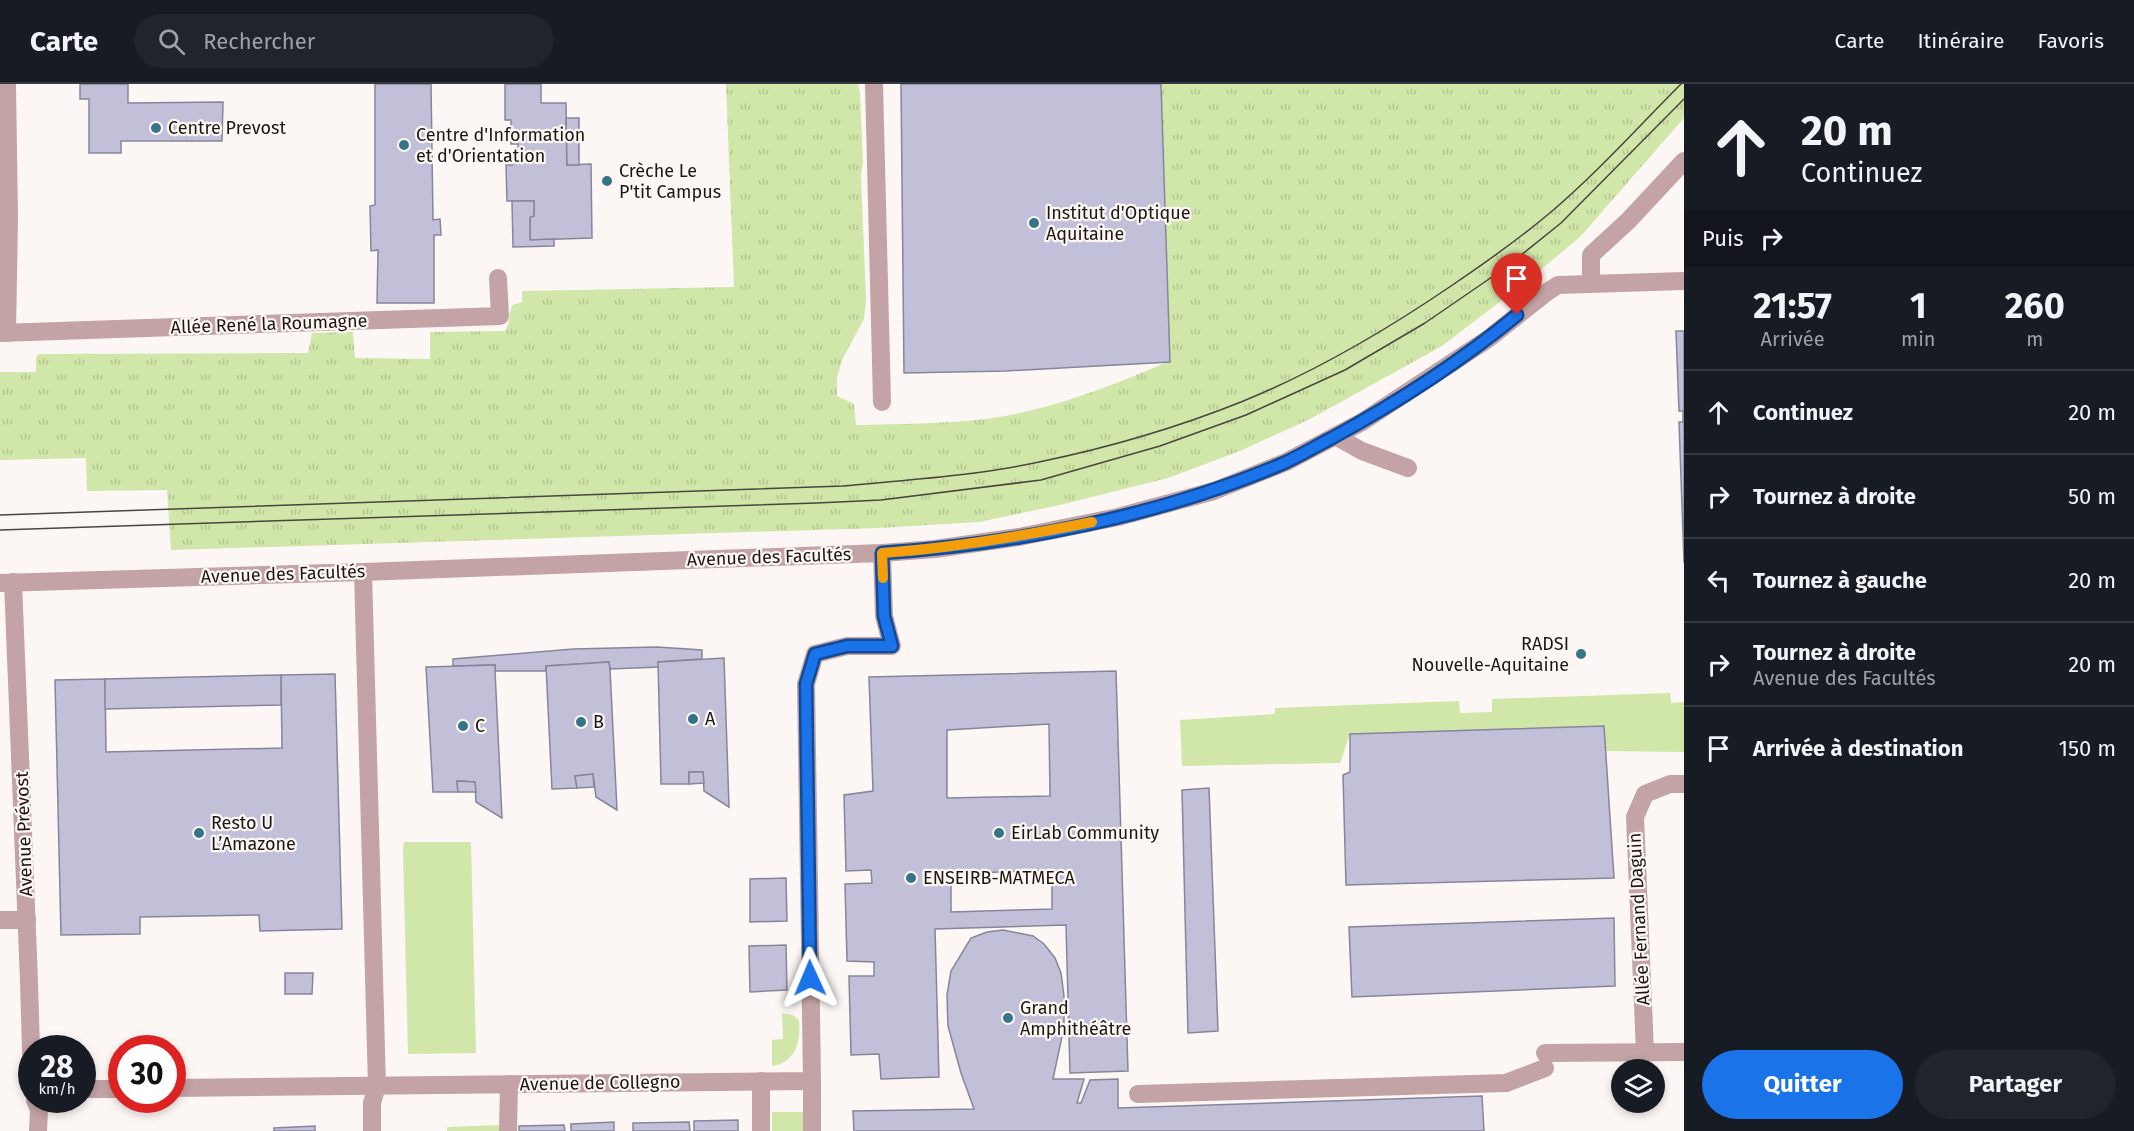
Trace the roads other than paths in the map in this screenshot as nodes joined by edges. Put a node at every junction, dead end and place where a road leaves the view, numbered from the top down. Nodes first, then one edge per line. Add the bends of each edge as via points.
1 (7, 84) edge
2 (874, 84) edge
3 (1684, 161) edge
4 (498, 278) dead end
5 (1684, 281) edge
6 (1591, 283) junction
7 (4, 333) edge
8 (882, 402) dead end
9 (1335, 436) junction
10 (1408, 468) dead end
11 (882, 553) junction
12 (363, 572) junction
13 (7, 582) edge
14 (1684, 784) edge
15 (0, 920) edge
16 (27, 920) junction
17 (30, 1035) edge
18 (1645, 1052) junction
19 (1684, 1052) edge
20 (761, 1081) junction
21 (812, 1081) junction
22 (509, 1084) junction
23 (377, 1086) junction
24 (186, 1088) edge
25 (1138, 1094) dead end
26 (39, 1113) edge
27 (38, 1131) edge
28 (372, 1131) edge
29 (508, 1131) edge
30 (761, 1131) edge
31 (812, 1131) edge

1 - 7 street via 9,217
2 - 8 street
3 - 6 street via 1591,255
4 - 7 street, Allée René la Roumagne via 500,316
5 - 6 street
6 - 9 street, Avenue des Facultés via 1564,284 1547,292 1488,339
9 - 10 street
9 - 11 street, Avenue des Facultés via 1286,462 1214,491 1118,517 1009,538
11 - 12 street, Avenue des Facultés
11 - 21 street via 884,616 892,646 847,646 815,654 806,684
12 - 13 street, Avenue des Facultés
12 - 23 street
13 - 16 street, Avenue Prévost
14 - 18 street, Allée Fernand Daguin via 1670,784 1645,794 1635,818
15 - 16 street
16 - 17 street, Avenue Prévost
18 - 19 street
18 - 25 street via 1545,1060 1506,1083
20 - 21 street, Avenue de Collegno
20 - 22 street, Avenue de Collegno
20 - 30 street
21 - 31 street
22 - 23 street, Avenue de Collegno
22 - 29 street
23 - 24 street, Avenue de Collegno
23 - 28 street via 372,1103
26 - 27 street

